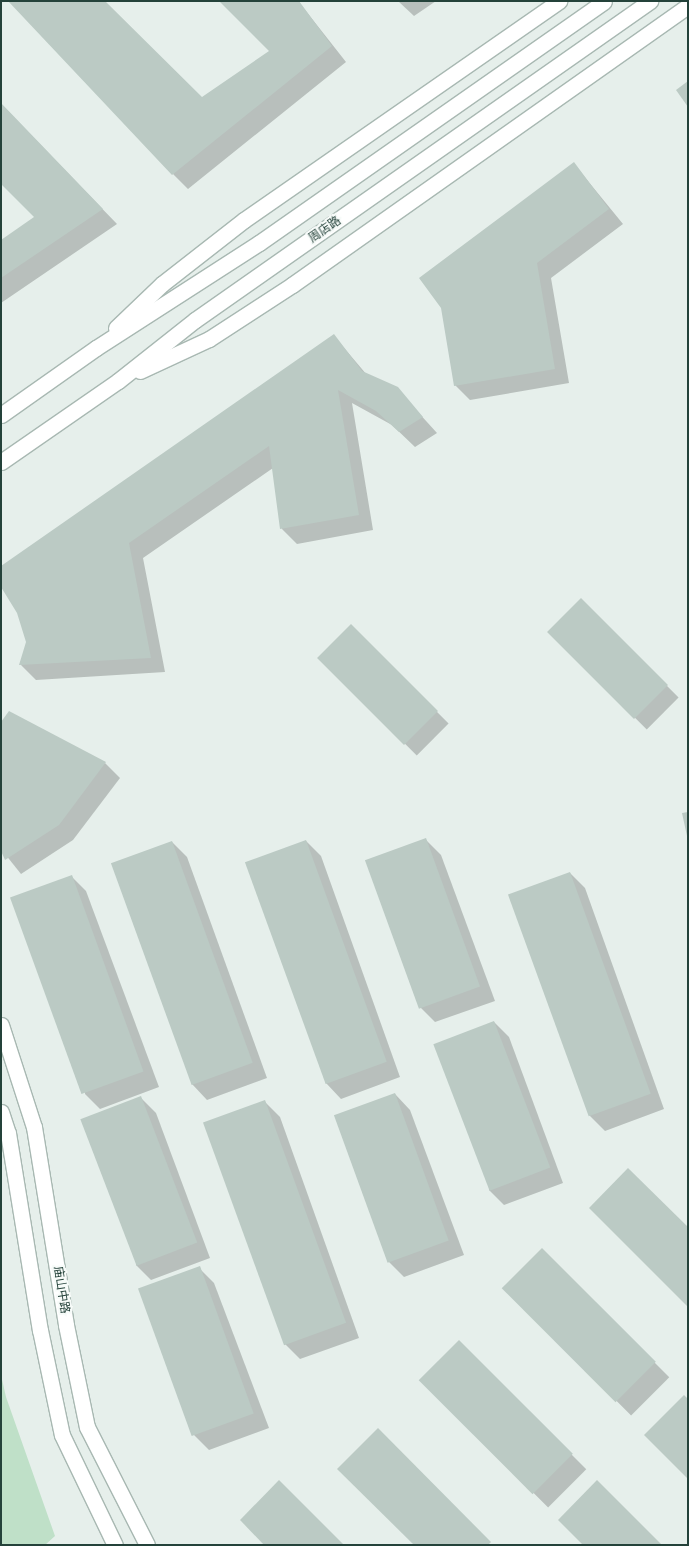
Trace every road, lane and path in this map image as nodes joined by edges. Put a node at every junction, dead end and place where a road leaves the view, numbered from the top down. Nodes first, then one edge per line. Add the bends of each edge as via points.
1 (559, 1) edge
2 (604, 1) edge
3 (650, 1) edge
4 (688, 6) edge
5 (96, 348) junction
6 (118, 381) junction
7 (1, 415) edge
8 (1, 462) edge
9 (1, 1025) edge
10 (1, 1112) edge
11 (115, 1545) edge
12 (147, 1545) edge

1 - 5 street via 244,220 162,284
2 - 5 street via 259,243
3 - 6 street, 周店路 via 195,320
4 - 6 street via 292,285 209,339
5 - 7 street
6 - 8 street, 周店路
9 - 12 street, 庙山中路 via 34,1126 66,1325 87,1427
10 - 11 street via 8,1133 40,1330 62,1435

